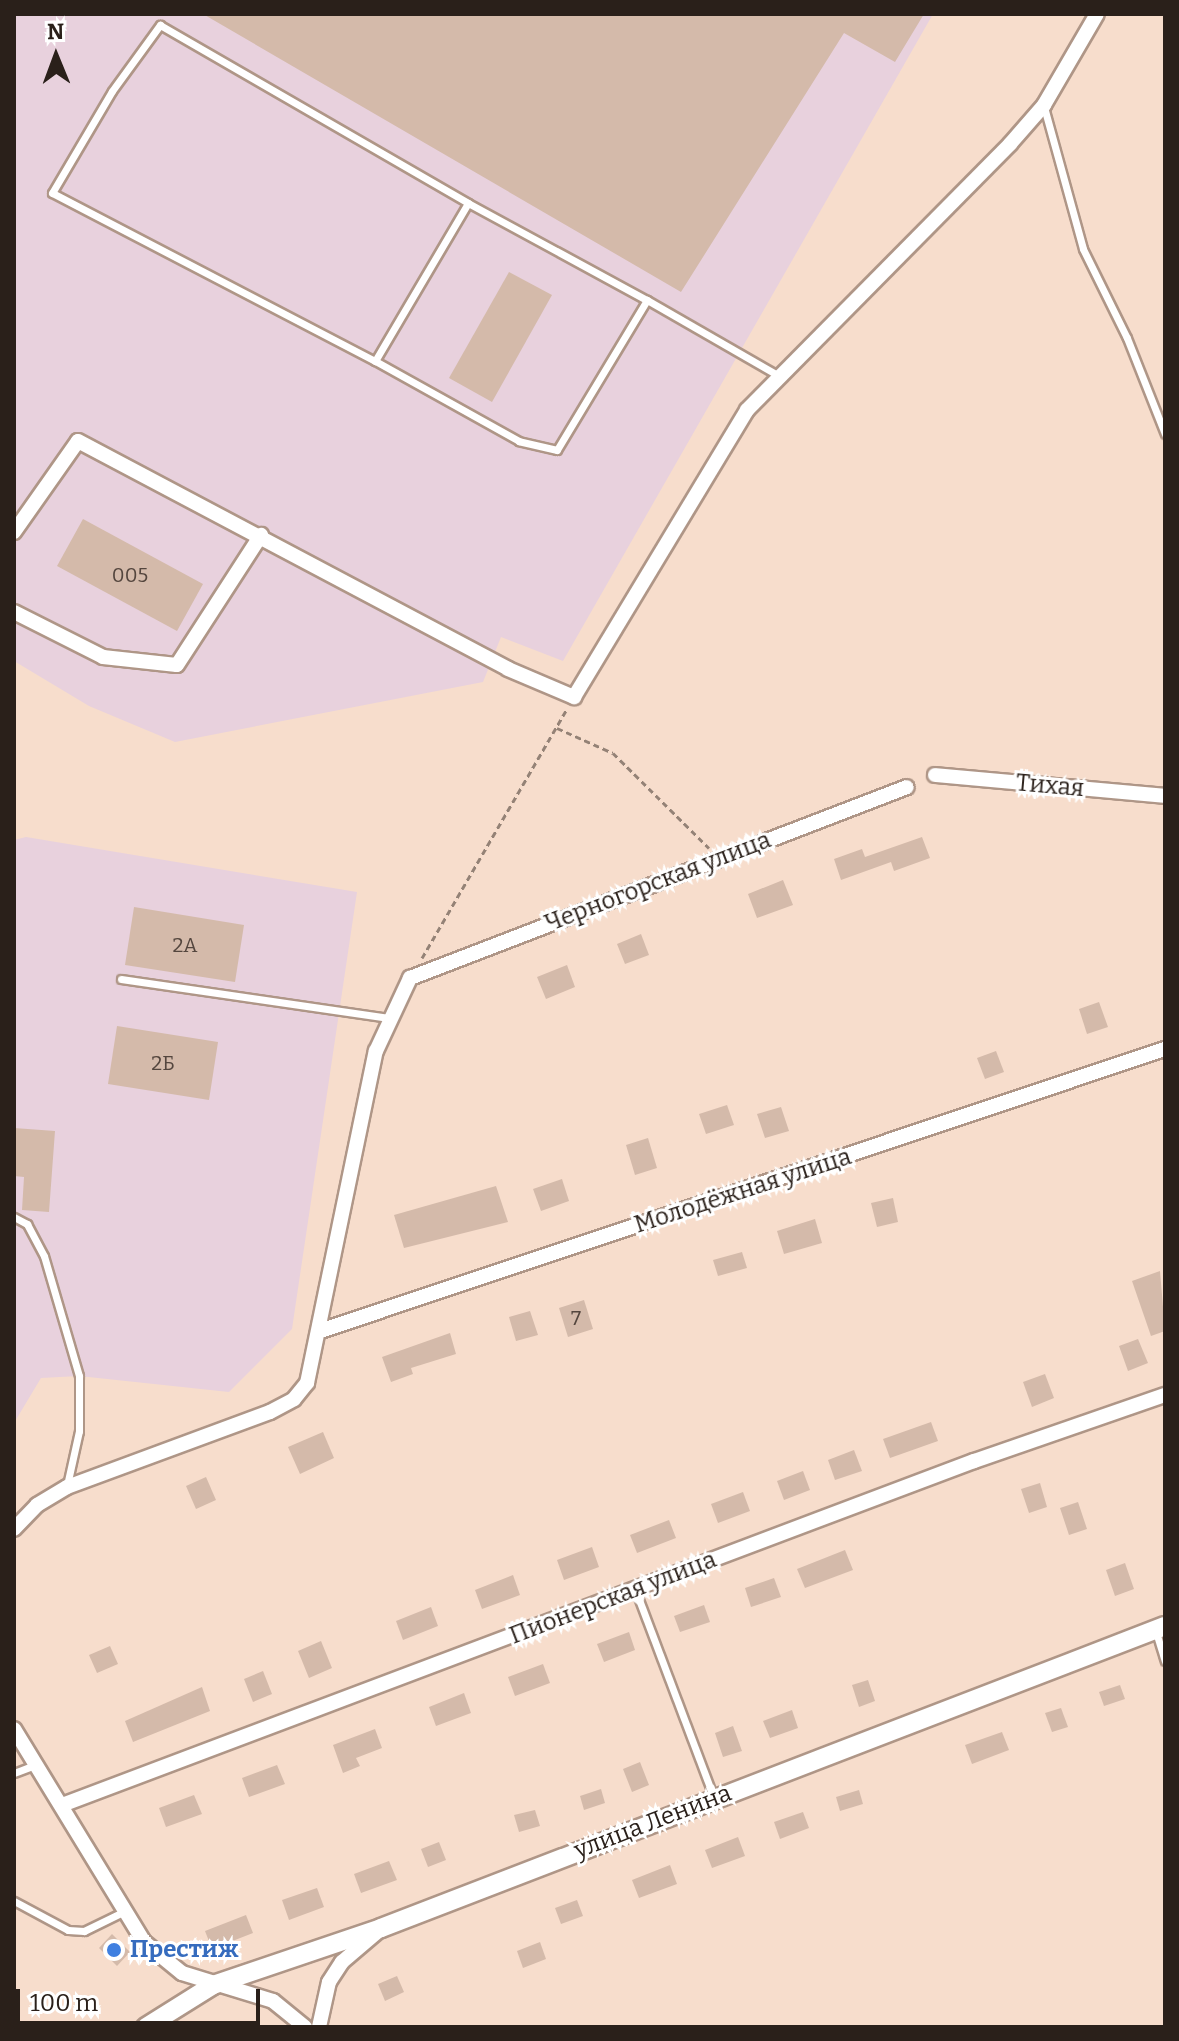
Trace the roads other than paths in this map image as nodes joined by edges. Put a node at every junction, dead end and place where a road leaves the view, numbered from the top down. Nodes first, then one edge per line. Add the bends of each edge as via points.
1 (1097, 14) edge
2 (1044, 105) junction
3 (468, 203) junction
4 (647, 300) junction
5 (375, 361) junction
6 (781, 378) junction
7 (1165, 434) edge
8 (14, 532) edge
9 (261, 535) junction
10 (14, 612) edge
11 (935, 775) dead end
12 (907, 787) dead end
13 (1165, 796) edge
14 (121, 979) dead end
15 (387, 1018) junction
16 (1165, 1049) edge
17 (14, 1217) edge
18 (320, 1331) junction
19 (1165, 1395) edge
20 (67, 1487) junction
21 (14, 1529) edge
22 (635, 1589) junction
23 (1160, 1628) edge
24 (1165, 1661) edge
25 (14, 1729) edge
26 (35, 1765) junction
27 (14, 1773) edge
28 (714, 1798) junction
29 (62, 1805) junction
30 (14, 1901) edge
31 (123, 1912) junction
32 (381, 1928) junction
33 (213, 1985) junction
34 (146, 2027) edge
35 (305, 2027) edge
36 (319, 2027) edge

1 - 2 street
2 - 6 street
2 - 7 lane via 1083,249 1127,338
3 - 4 lane
3 - 5 lane
3 - 5 lane via 160,25 112,91 52,193
4 - 5 lane via 557,450 519,441
4 - 6 lane
6 - 9 street via 725,440 574,697 508,669
8 - 9 street via 78,441
9 - 10 street via 177,665 103,657
11 - 13 street, Тихая
12 - 15 street, Черногорская улица via 410,978
14 - 15 lane
15 - 18 street
16 - 18 street, Молодёжная улица
17 - 20 lane via 27,1224 44,1256 79,1376 79,1431
18 - 20 street via 307,1383 294,1399
19 - 22 street, Пионерская улица
20 - 21 street via 37,1505
22 - 28 lane
22 - 29 street, Пионерская улица
23 - 24 lane
23 - 28 street, улица Ленина
25 - 26 street
26 - 27 lane
26 - 29 street
28 - 32 street, улица Ленина
29 - 31 street
30 - 31 lane via 68,1930 84,1931
31 - 33 street via 144,1942 182,1973
32 - 33 street, улица Ленина
32 - 36 street via 342,1962 329,1982
33 - 34 street, улица Ленина
33 - 35 street via 273,2001

